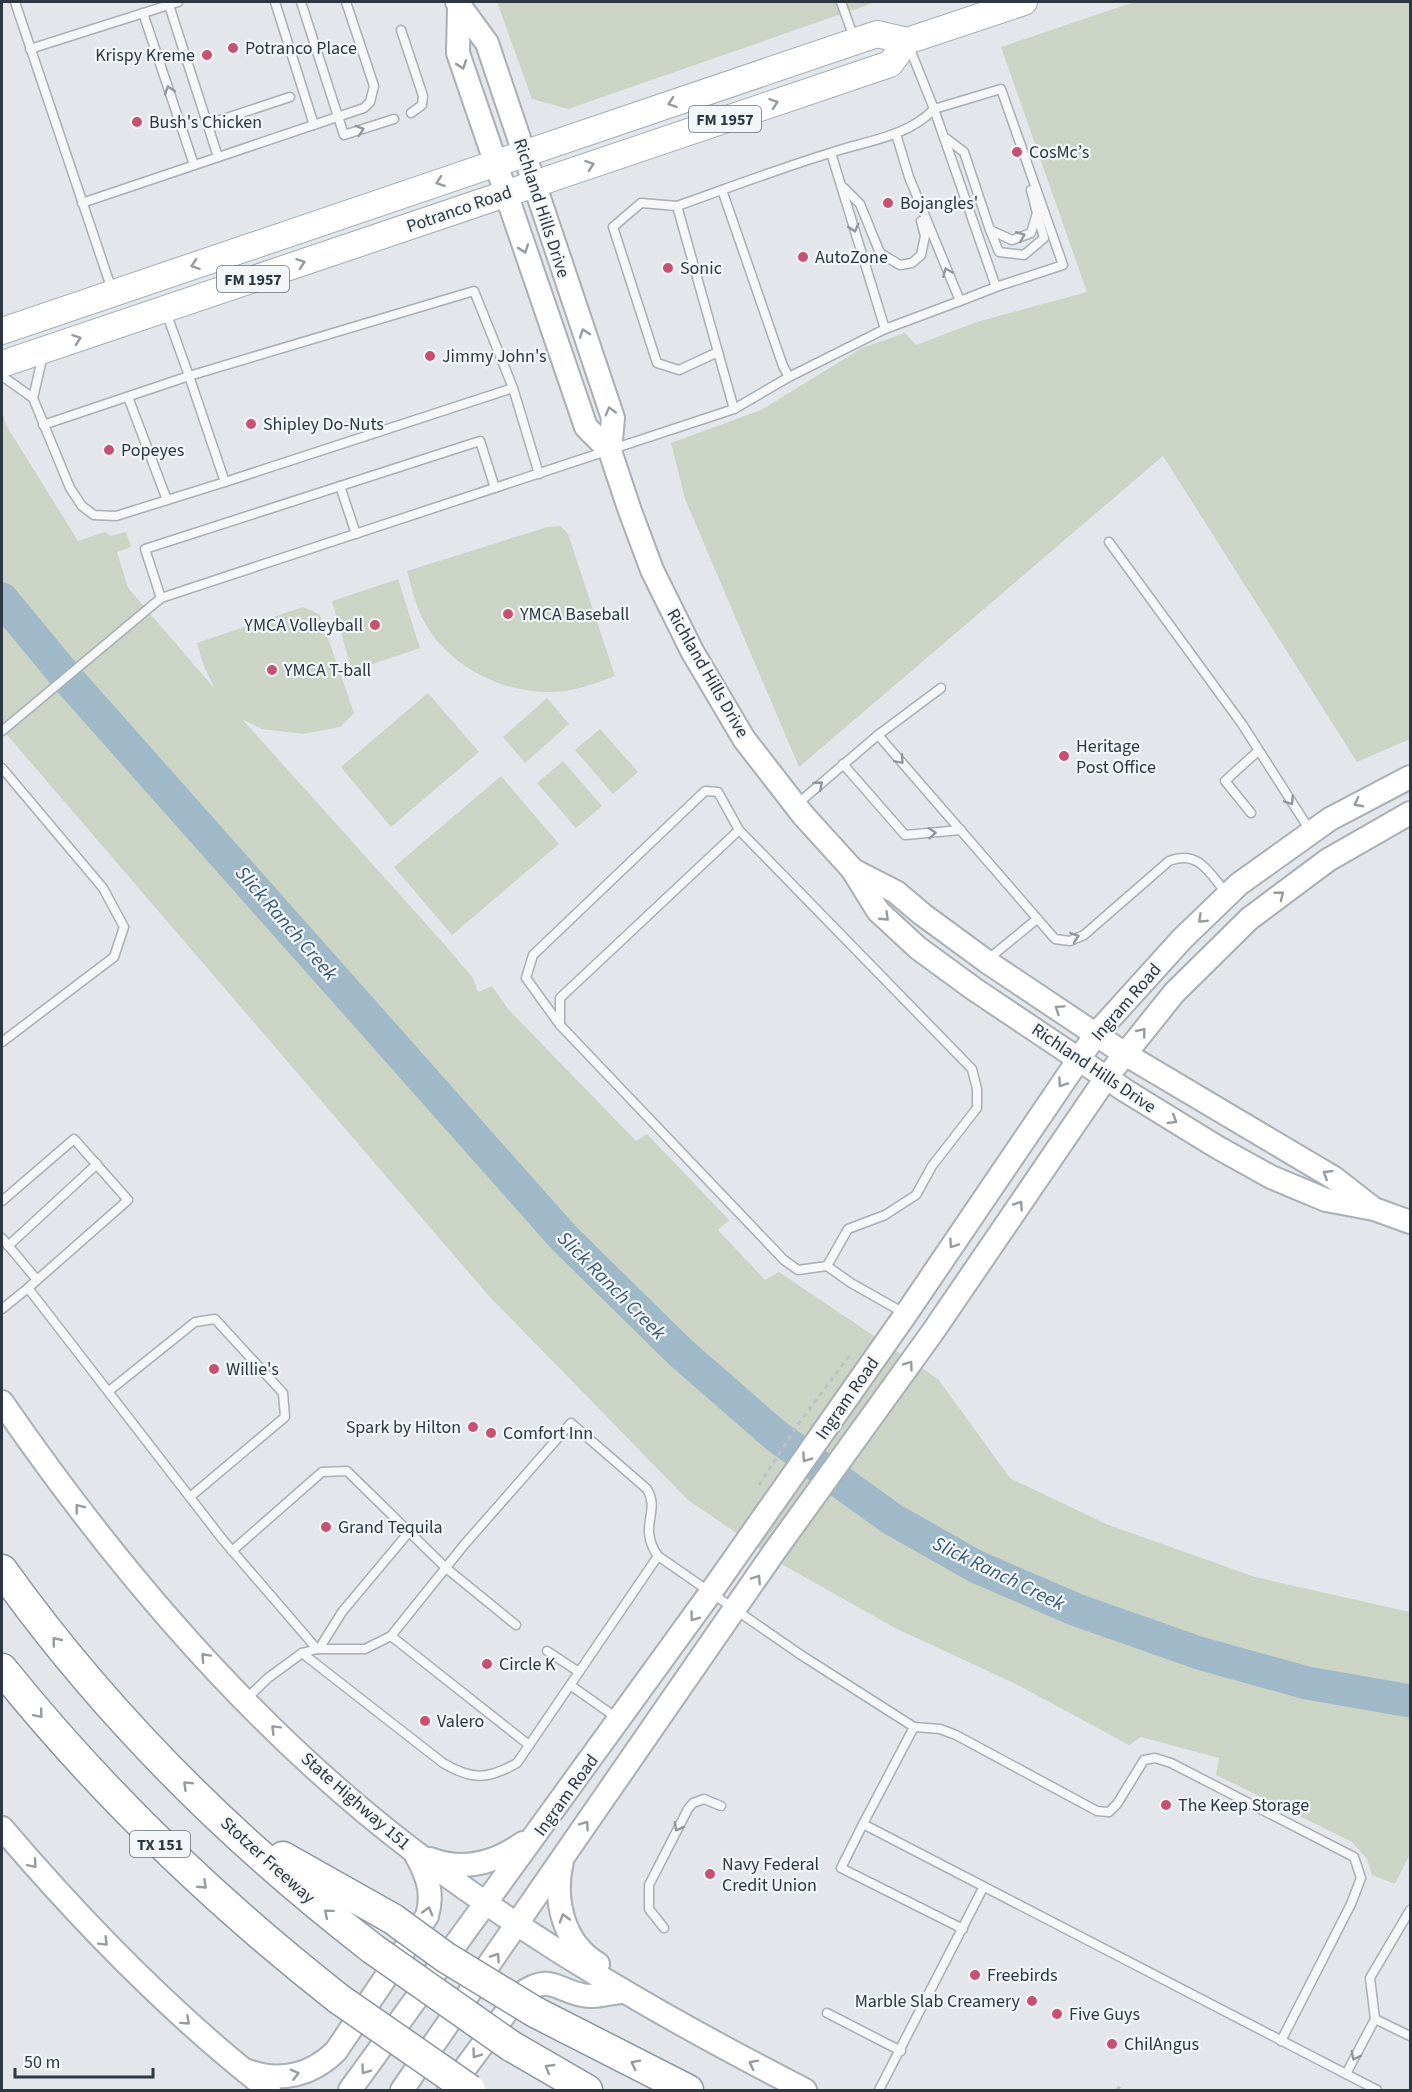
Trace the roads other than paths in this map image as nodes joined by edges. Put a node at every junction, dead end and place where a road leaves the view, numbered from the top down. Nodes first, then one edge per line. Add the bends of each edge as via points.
1 (15, 2) edge
2 (172, 2) edge
3 (275, 2) edge
4 (301, 2) edge
5 (346, 2) edge
6 (841, 2) edge
7 (1024, 2) edge
8 (458, 4) edge
9 (143, 13) junction
10 (401, 30) dead end
11 (855, 41) junction
12 (907, 41) junction
13 (30, 49) junction
14 (290, 97) dead end
15 (934, 109) junction
16 (1006, 109) junction
17 (411, 113) dead end
18 (338, 116) junction
19 (394, 119) dead end
20 (208, 124) junction
21 (314, 125) junction
22 (896, 134) junction
23 (944, 136) junction
24 (524, 153) junction
25 (831, 153) junction
26 (218, 158) junction
27 (495, 163) junction
28 (194, 165) junction
29 (909, 177) junction
30 (534, 184) junction
31 (841, 186) junction
32 (722, 190) junction
33 (505, 194) junction
34 (82, 203) junction
35 (677, 206) junction
36 (1037, 213) junction
37 (990, 230) junction
38 (996, 287) junction
39 (113, 294) junction
40 (960, 301) junction
41 (165, 309) junction
42 (885, 328) junction
43 (2, 331) edge
44 (45, 350) junction
45 (718, 352) junction
46 (2, 364) edge
47 (2, 376) edge
48 (189, 376) junction
49 (789, 377) junction
50 (513, 388) junction
51 (128, 397) junction
52 (33, 398) junction
53 (734, 409) junction
54 (43, 425) junction
55 (610, 451) junction
56 (539, 474) junction
57 (225, 482) junction
58 (340, 486) junction
59 (495, 488) junction
60 (167, 500) junction
61 (356, 534) junction
62 (1109, 542) dead end
63 (162, 598) junction
64 (941, 688) dead end
65 (2, 730) edge
66 (878, 735) junction
67 (1258, 751) junction
68 (843, 764) junction
69 (2, 768) edge
70 (1410, 777) edge
71 (796, 805) junction
72 (1251, 813) dead end
73 (1410, 813) edge
74 (739, 830) junction
75 (961, 830) junction
76 (1311, 832) junction
77 (1328, 860) junction
78 (852, 869) junction
79 (1228, 895) junction
80 (1037, 919) junction
81 (987, 961) junction
82 (560, 1024) junction
83 (1096, 1034) junction
84 (2, 1042) edge
85 (1125, 1054) junction
86 (1079, 1058) junction
87 (1106, 1078) junction
88 (97, 1164) junction
89 (2, 1201) edge
90 (1374, 1209) junction
91 (1410, 1222) edge
92 (2, 1238) edge
93 (8, 1246) junction
94 (827, 1266) junction
95 (37, 1280) junction
96 (28, 1288) junction
97 (2, 1309) edge
98 (906, 1314) junction
99 (932, 1333) junction
100 (109, 1391) junction
101 (2, 1402) edge
102 (190, 1497) junction
103 (409, 1532) junction
104 (232, 1551) junction
105 (658, 1556) junction
106 (446, 1568) junction
107 (2, 1570) edge
108 (711, 1592) junction
109 (736, 1611) junction
110 (516, 1625) dead end
111 (392, 1636) junction
112 (318, 1649) junction
113 (547, 1651) dead end
114 (302, 1653) junction
115 (2, 1669) edge
116 (579, 1672) junction
117 (570, 1686) junction
118 (245, 1699) junction
119 (620, 1720) junction
120 (914, 1727) junction
121 (529, 1745) junction
122 (721, 1806) dead end
123 (864, 1824) junction
124 (229, 1826) junction
125 (2, 1828) edge
126 (541, 1829) junction
127 (414, 1851) junction
128 (563, 1855) junction
129 (983, 1888) junction
130 (486, 1904) junction
131 (1410, 1910) edge
132 (517, 1925) junction
133 (664, 1928) dead end
134 (963, 1929) junction
135 (621, 1992) junction
136 (827, 2013) dead end
137 (1375, 2019) junction
138 (1410, 2036) edge
139 (1281, 2041) junction
140 (901, 2051) junction
141 (239, 2067) junction
142 (1346, 2074) junction
143 (1361, 2087) edge
144 (258, 2091) edge
145 (268, 2091) edge
146 (351, 2091) edge
147 (402, 2091) edge
148 (449, 2091) edge
149 (470, 2091) edge
150 (587, 2091) edge
151 (688, 2091) edge
152 (804, 2091) edge
153 (879, 2091) edge
154 (1377, 2091) edge

1 - 13 lane
2 - 9 lane
2 - 20 lane
3 - 21 lane
4 - 18 lane
5 - 18 lane via 374,86 364,108
6 - 11 lane
7 - 12 main road
8 - 24 main road, Richland Hills Drive via 487,43
8 -> 27 main road, Richland Hills Drive via 458,53
9 - 13 lane
28 -> 9 lane
10 - 17 lane via 423,96 422,105
11 - 12 main road, Potranco Road / FM 1957 via 877,34
11 -> 24 main road, Potranco Road / FM 1957
12 - 15 lane
30 -> 12 main road, Potranco Road / FM 1957 via 890,64
13 - 34 lane
14 - 20 lane
15 - 16 lane via 1001,89
15 - 22 lane via 923,120
15 - 23 lane
16 - 36 lane
16 - 38 lane via 1064,265
18 -> 19 lane via 344,135
18 - 21 lane
20 - 26 lane
21 - 26 lane
22 - 25 lane
22 - 29 lane
23 - 37 lane via 964,152
23 - 38 lane
24 - 27 main road, Potranco Road / FM 1957
24 - 30 main road, Richland Hills Drive
25 - 31 lane
25 - 32 lane
26 - 28 lane
27 - 33 main road, Richland Hills Drive
27 -> 39 main road, Potranco Road / FM 1957
28 - 34 lane
29 - 31 lane via 926,236 921,255 912,263 900,265 880,253 860,204
40 -> 29 lane
30 - 33 main road, Potranco Road / FM 1957
55 -> 30 main road, Richland Hills Drive via 613,418
31 -> 42 lane
32 - 35 lane
32 - 49 lane
41 -> 33 main road, Potranco Road / FM 1957
33 -> 55 main road, Richland Hills Drive via 586,427
34 - 39 lane
35 - 45 lane
35 - 45 lane via 641,203 614,227 657,363 679,370
37 -> 36 lane via 1012,240 1031,233
36 - 37 lane via 1044,238 1024,255 999,252
38 - 40 lane
39 - 43 main road, Potranco Road / FM 1957
40 - 42 lane
44 -> 41 main road, Potranco Road / FM 1957
41 - 48 lane
42 - 49 lane
44 - 46 main road, Potranco Road / FM 1957
44 - 52 lane
45 - 53 lane
47 - 52 lane
48 - 50 lane via 474,291
48 - 51 lane
48 - 57 lane
49 - 53 lane
50 - 56 lane
50 - 57 lane
51 - 54 lane
51 - 60 lane
52 - 54 lane
53 - 55 lane
54 - 60 lane via 70,488 94,515 116,516
55 - 56 lane
55 - 71 main road, Richland Hills Drive via 652,570 692,651 744,739
56 - 59 lane
57 - 60 lane
58 - 59 lane via 480,441
58 - 61 lane
58 - 63 lane via 145,549
59 - 61 lane
61 - 63 lane
62 - 67 lane
63 - 65 lane
64 - 66 lane
66 - 68 lane
66 -> 75 lane
67 - 72 lane via 1225,781
67 -> 76 lane
71 -> 68 lane
68 -> 75 lane via 905,835
69 - 84 lane via 103,888 124,927 114,957
70 -> 76 main road, Ingram Road via 1358,802
71 - 78 main road, Richland Hills Drive
73 - 77 main road, Ingram Road
74 - 82 lane via 560,998
74 - 82 lane via 718,792 705,791 533,955 526,978
74 - 94 lane via 972,1069 977,1089 977,1108 932,1166 916,1195 885,1215 848,1229
75 - 80 lane
76 - 77 main road
76 - 79 main road, Ingram Road
85 -> 77 main road, Ingram Road via 1174,993 1217,950 1250,919
78 - 81 main road, Richland Hills Drive via 896,891
78 -> 86 main road, Richland Hills Drive via 878,911 918,948
80 -> 79 lane via 1055,939 1070,941 1084,935 1169,861 1181,856 1198,860
79 -> 83 main road, Ingram Road via 1182,939
80 - 81 lane
83 -> 81 main road, Richland Hills Drive
82 - 94 lane via 784,1260 798,1270
83 - 85 main road, Richland Hills Drive
83 - 86 main road, Ingram Road
85 - 87 main road, Ingram Road
90 -> 85 main road, Richland Hills Drive via 1334,1178
86 - 87 main road, Richland Hills Drive
86 -> 98 main road, Ingram Road
87 -> 90 main road, Richland Hills Drive via 1271,1177 1326,1200
99 -> 87 main road, Ingram Road
88 - 89 lane via 74,1139
88 - 93 lane
88 - 95 lane via 128,1200
90 - 91 main road, Richland Hills Drive
92 - 93 lane
93 - 95 lane
94 - 98 lane
95 - 96 lane
96 - 97 lane
96 - 100 lane
98 - 99 main road
98 -> 108 main road, Ingram Road
109 -> 99 main road, Ingram Road
100 - 102 lane
100 - 102 lane via 195,1322 215,1319 283,1393 285,1417
118 -> 101 main road, State Highway 151 via 121,1562
102 - 104 lane
103 - 104 lane via 347,1471 322,1472
103 - 106 lane
103 - 112 lane via 342,1612
104 - 112 lane
105 - 106 lane via 647,1533 652,1501 647,1489 570,1423
105 - 108 lane
105 - 116 lane
106 - 110 lane
106 - 111 lane
124 -> 107 highway, Stotzer Freeway via 112,1707
108 - 109 lane
108 -> 119 main road, Ingram Road
109 - 120 lane
128 -> 109 main road, Ingram Road
111 - 112 lane via 365,1649
111 - 121 lane
112 - 114 lane
113 - 116 lane
114 - 118 lane
114 - 121 lane via 463,1775 483,1777 503,1771 517,1763
115 -> 149 highway, TX 151, bridge via 68,1748 160,1845 236,1914 339,1999
116 - 117 lane
117 - 119 lane
117 - 121 lane
127 -> 118 main road, State Highway 151 via 348,1797
119 - 126 main road, Ingram Road
120 - 123 lane
120 - 139 lane via 956,1735 1097,1811 1109,1812 1144,1760 1155,1758 1194,1772 1354,1857 1361,1878 1351,1904
122 -> 133 lane via 704,1799 691,1805 654,1872 648,1893 650,1909
123 - 129 lane
123 - 134 lane via 841,1868
150 -> 124 highway, Stotzer Freeway, bridge via 511,2046 374,1949
151 -> 124 highway, bridge via 535,2012 465,1970 393,1919
125 -> 141 main road via 111,1949
126 - 127 main road via 506,1855 479,1864 444,1863
126 - 130 main road, Ingram Road
127 - 130 main road, State Highway 151
141 -> 127 main road via 269,2077 295,2076 336,2051 427,1916 430,1887
128 - 132 main road, Ingram Road
135 -> 128 main road via 619,1975 575,1947 559,1891
129 - 134 lane
129 - 139 lane
130 - 132 main road, State Highway 151
130 -> 146 main road, Ingram Road
131 - 137 lane via 1370,1978
132 - 135 main road, State Highway 151
147 -> 132 main road, Ingram Road
134 - 140 lane
135 -> 148 main road via 583,1996 555,1984 527,1989
152 -> 135 main road, State Highway 151
136 - 140 lane
137 - 138 lane
137 -> 142 lane
139 - 142 lane
140 - 153 lane
141 - 144 main road
141 - 145 main road
142 - 143 lane
143 - 154 lane

